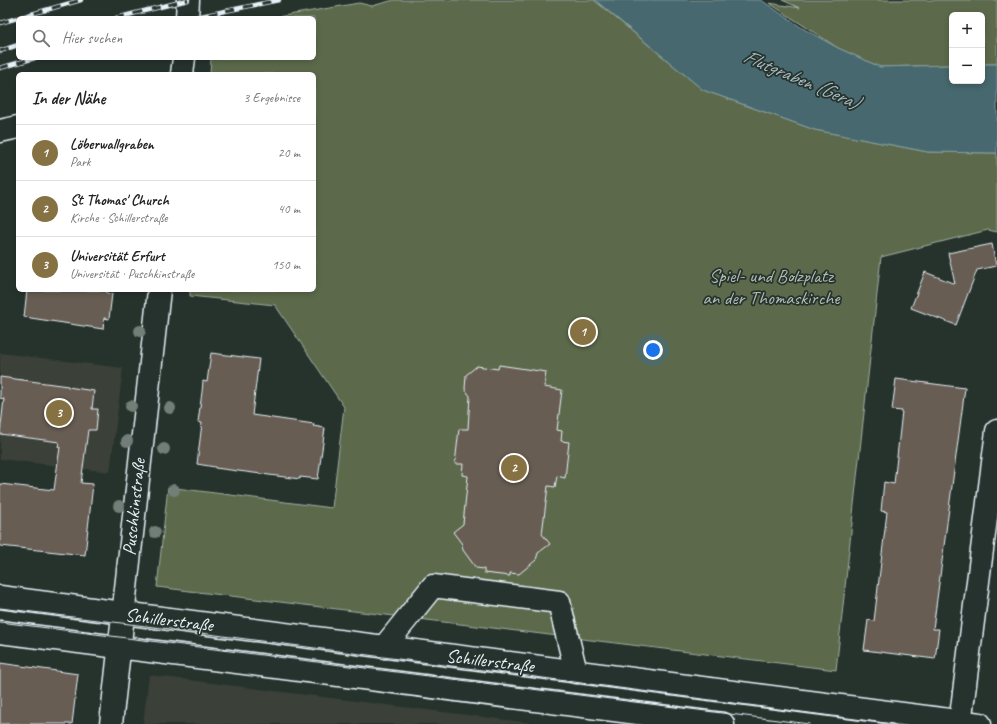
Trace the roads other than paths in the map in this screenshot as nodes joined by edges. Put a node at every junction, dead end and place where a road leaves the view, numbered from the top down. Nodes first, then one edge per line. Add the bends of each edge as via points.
1 (188, 0) edge
2 (186, 16) edge
3 (184, 60) edge
4 (182, 72) edge
5 (16, 127) edge
6 (0, 131) edge
7 (158, 292) edge
8 (997, 431) edge
9 (0, 597) edge
10 (123, 614) junction
11 (0, 632) edge
12 (384, 647) junction
13 (119, 648) junction
14 (576, 672) junction
15 (967, 723) edge
16 (111, 724) edge
17 (723, 724) edge

1 - 2 main road
3 - 4 main road
5 - 6 main road
7 - 10 main road, Puschkinstraße
8 - 15 main road
9 - 10 main road, Schillerstraße
10 - 12 main road, Schillerstraße
10 - 13 main road, Puschkinstraße
11 - 13 main road, Schillerstraße
12 - 14 main road, Schillerstraße
12 - 14 main road via 433,586 464,589 559,602
13 - 16 main road, Puschkinstraße
13 - 17 main road, Schillerstraße
14 - 15 main road, Schillerstraße

